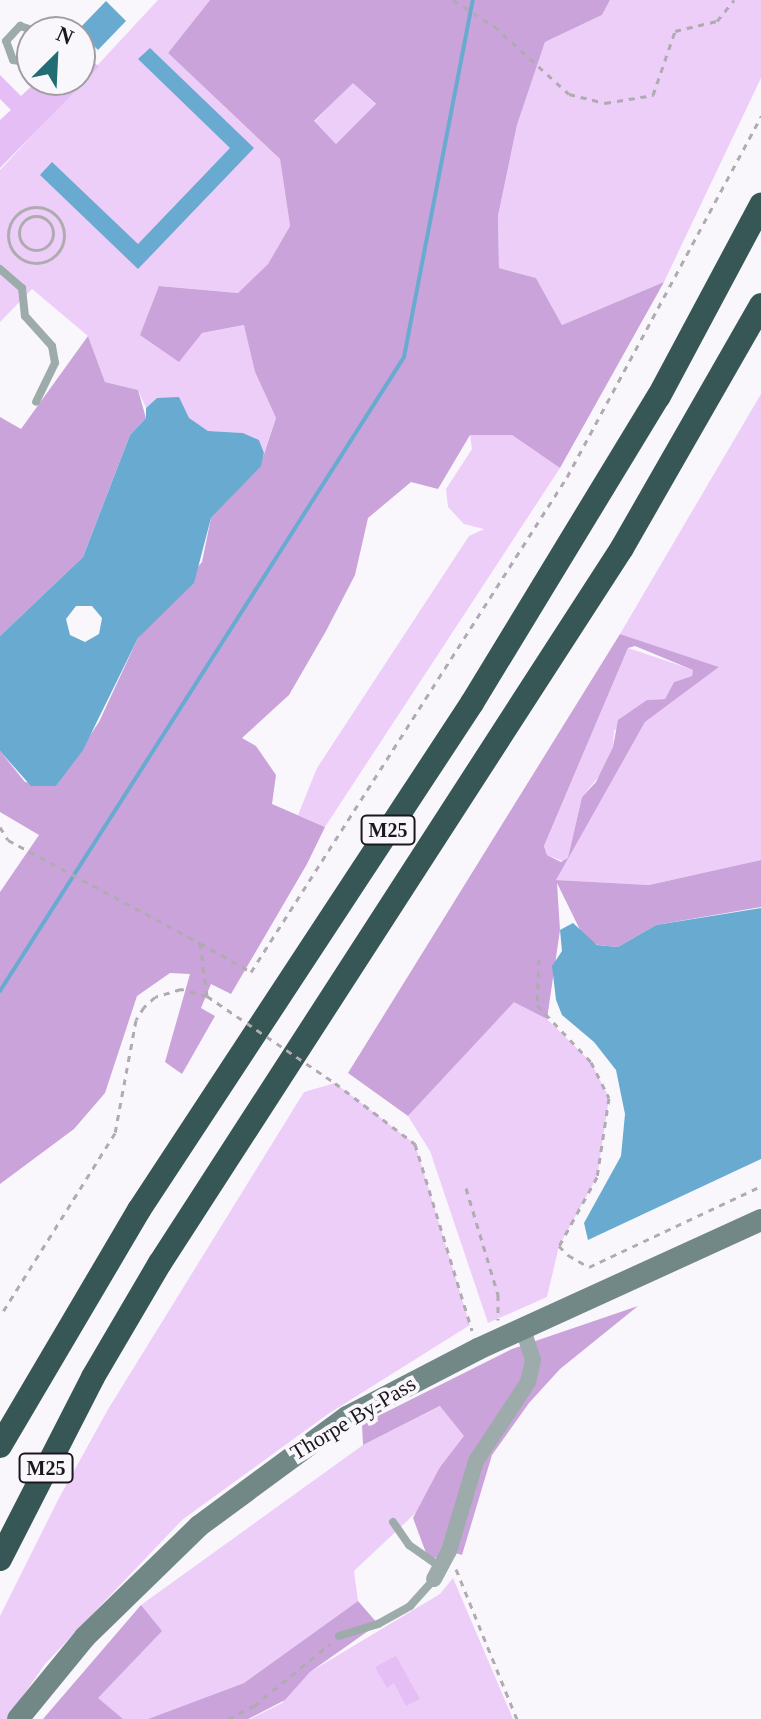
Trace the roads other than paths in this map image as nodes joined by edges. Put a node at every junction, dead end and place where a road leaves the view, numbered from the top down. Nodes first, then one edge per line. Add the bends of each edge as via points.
1 (16, 30) edge
2 (16, 60) edge
3 (761, 205) edge
4 (0, 269) edge
5 (761, 305) edge
6 (36, 402) dead end
7 (761, 1220) edge
8 (523, 1329) junction
9 (0, 1446) edge
10 (393, 1522) dead end
11 (0, 1559) edge
12 (438, 1573) junction
13 (339, 1636) road end
14 (18, 1719) edge

1 - 2 lane via 6,41
3 - 9 highway, M25 via 659,396 472,703 139,1210
4 - 6 lane via 22,288 25,316 52,346 55,363
5 - 11 highway, M25 via 622,548 160,1263 93,1377
7 - 8 main road, Thorpe By-Pass
8 - 12 street via 532,1371 471,1472
8 - 14 main road, Thorpe By-Pass via 347,1417 199,1526 85,1637
10 - 12 lane
12 - 13 lane via 410,1606 378,1624

